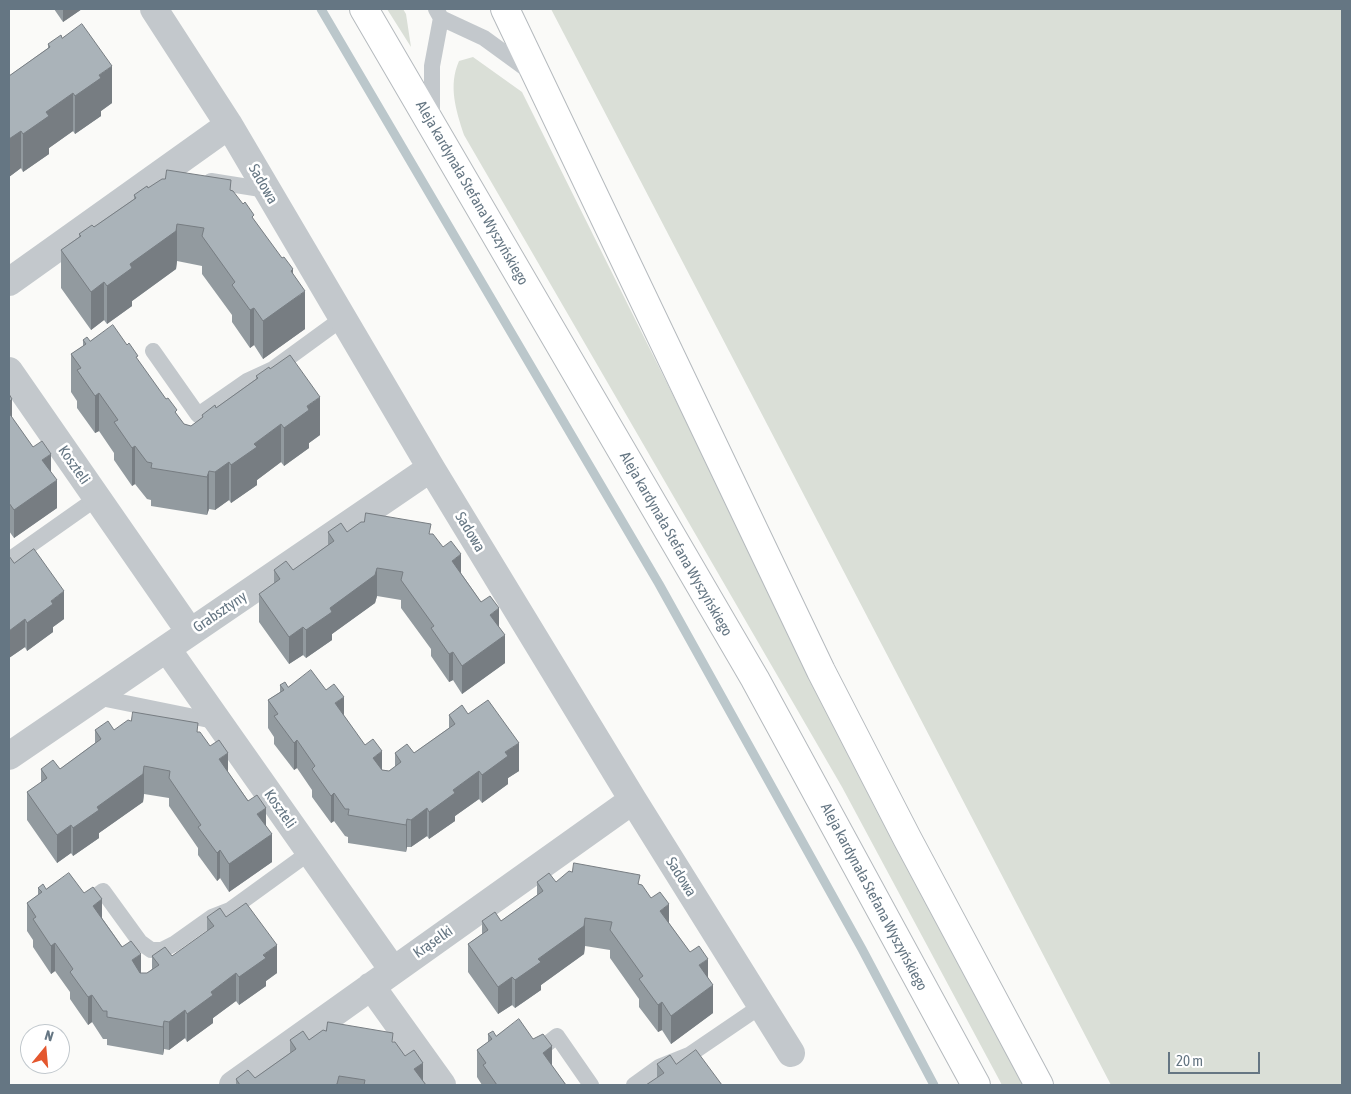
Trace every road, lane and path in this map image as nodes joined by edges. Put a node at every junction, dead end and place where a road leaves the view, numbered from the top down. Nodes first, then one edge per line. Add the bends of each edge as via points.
1 (154, 9) edge
2 (364, 9) edge
3 (505, 9) edge
4 (439, 14) edge
5 (539, 78) junction
6 (432, 124) junction
7 (229, 125) junction
8 (179, 176) junction
9 (267, 190) junction
10 (9, 282) edge
11 (342, 318) junction
12 (153, 351) dead end
13 (9, 371) edge
14 (431, 468) junction
15 (97, 498) junction
16 (9, 560) edge
17 (190, 632) junction
18 (167, 649) junction
19 (96, 697) junction
20 (219, 722) junction
21 (9, 756) edge
22 (633, 800) junction
23 (310, 852) junction
24 (95, 897) edge
25 (393, 970) junction
26 (371, 986) junction
27 (761, 1006) junction
28 (543, 1047) edge
29 (791, 1053) dead end
30 (233, 1085) edge
31 (442, 1085) edge
32 (591, 1085) edge
33 (634, 1085) edge
34 (976, 1085) edge
35 (1039, 1085) edge

1 - 7 street, Sadowa
2 - 6 main road, Aleja kardynała Stefana Wyszyńskiego
3 - 5 main road
4 - 5 lane via 484,38
4 - 6 lane via 432,66
5 - 35 main road via 825,679
6 - 34 main road, Aleja kardynała Stefana Wyszyńskiego via 755,679
7 - 8 street
7 - 9 street, Sadowa
8 - 9 lane
8 - 10 street
9 - 11 street, Sadowa
11 - 12 lane via 273,369 247,382 198,415
11 - 14 street, Sadowa
13 - 15 street, Koszteli
14 - 17 street, Grabsztyny
14 - 22 street, Sadowa
15 - 16 lane
15 - 17 street, Koszteli
17 - 18 street, Grabsztyny
18 - 19 street, Grabsztyny
18 - 20 street, Koszteli
19 - 20 lane
19 - 21 street, Grabsztyny
20 - 23 street, Koszteli
22 - 25 street, Krąselki
22 - 27 street, Sadowa
23 - 24 lane via 230,910 212,917 162,950 150,950 140,942 103,891
23 - 25 street, Koszteli
25 - 26 street, Krąselki
26 - 30 street, Krąselki
26 - 31 street
27 - 29 street, Sadowa
27 - 33 lane via 688,1055 659,1067
28 - 32 lane via 558,1036

